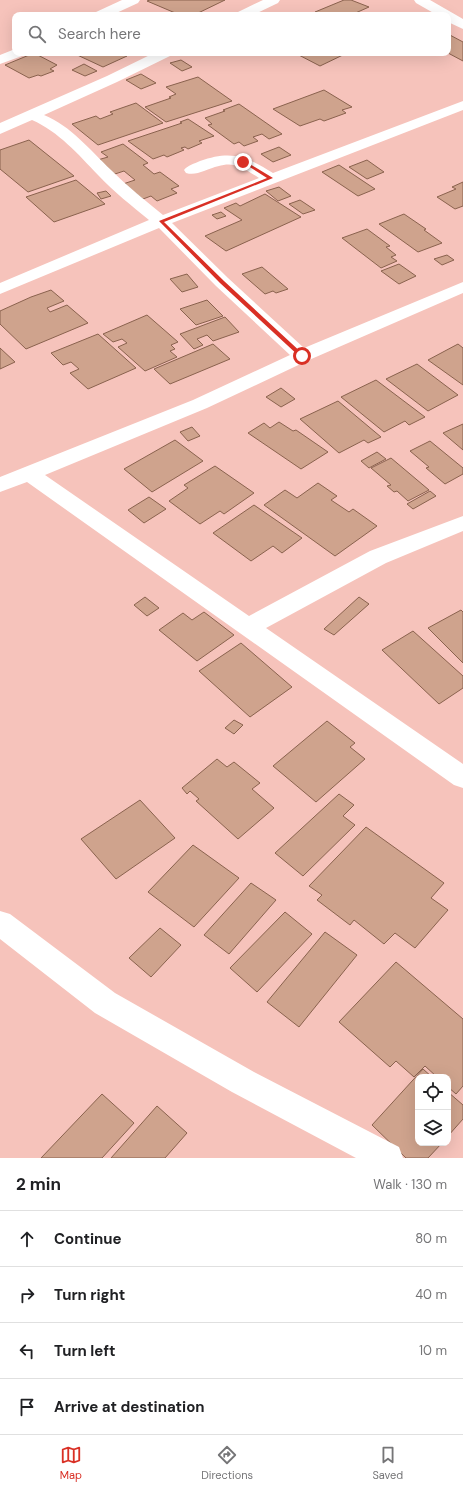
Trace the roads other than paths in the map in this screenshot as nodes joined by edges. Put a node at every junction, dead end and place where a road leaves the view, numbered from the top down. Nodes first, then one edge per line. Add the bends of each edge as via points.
1 (133, 0) edge
2 (273, 0) edge
3 (421, 0) edge
4 (107, 12) edge
5 (249, 12) edge
6 (440, 12) edge
7 (451, 18) edge
8 (463, 25) edge
9 (12, 55) edge
10 (159, 56) edge
11 (0, 60) edge
12 (463, 105) edge
13 (33, 115) junction
14 (0, 129) edge
15 (192, 170) dead end
16 (271, 178) junction
17 (161, 221) junction
18 (463, 287) edge
19 (0, 289) edge
20 (302, 356) junction
21 (28, 473) junction
22 (0, 485) edge
23 (463, 523) edge
24 (248, 627) junction
25 (463, 778) edge
26 (0, 923) edge
27 (388, 1158) edge

1 - 4 street
2 - 5 street
3 - 6 street
7 - 8 street
9 - 11 street
10 - 13 street
12 - 16 street
13 - 14 street
13 - 17 street via 49,122 84,150 128,195
15 - 16 street via 229,159 243,162
16 - 17 street
17 - 19 street
17 - 20 street
18 - 20 street
20 - 21 street via 200,404
21 - 22 street
21 - 24 street
23 - 24 street via 378,557
24 - 25 street
26 - 27 street via 104,1003 244,1082

